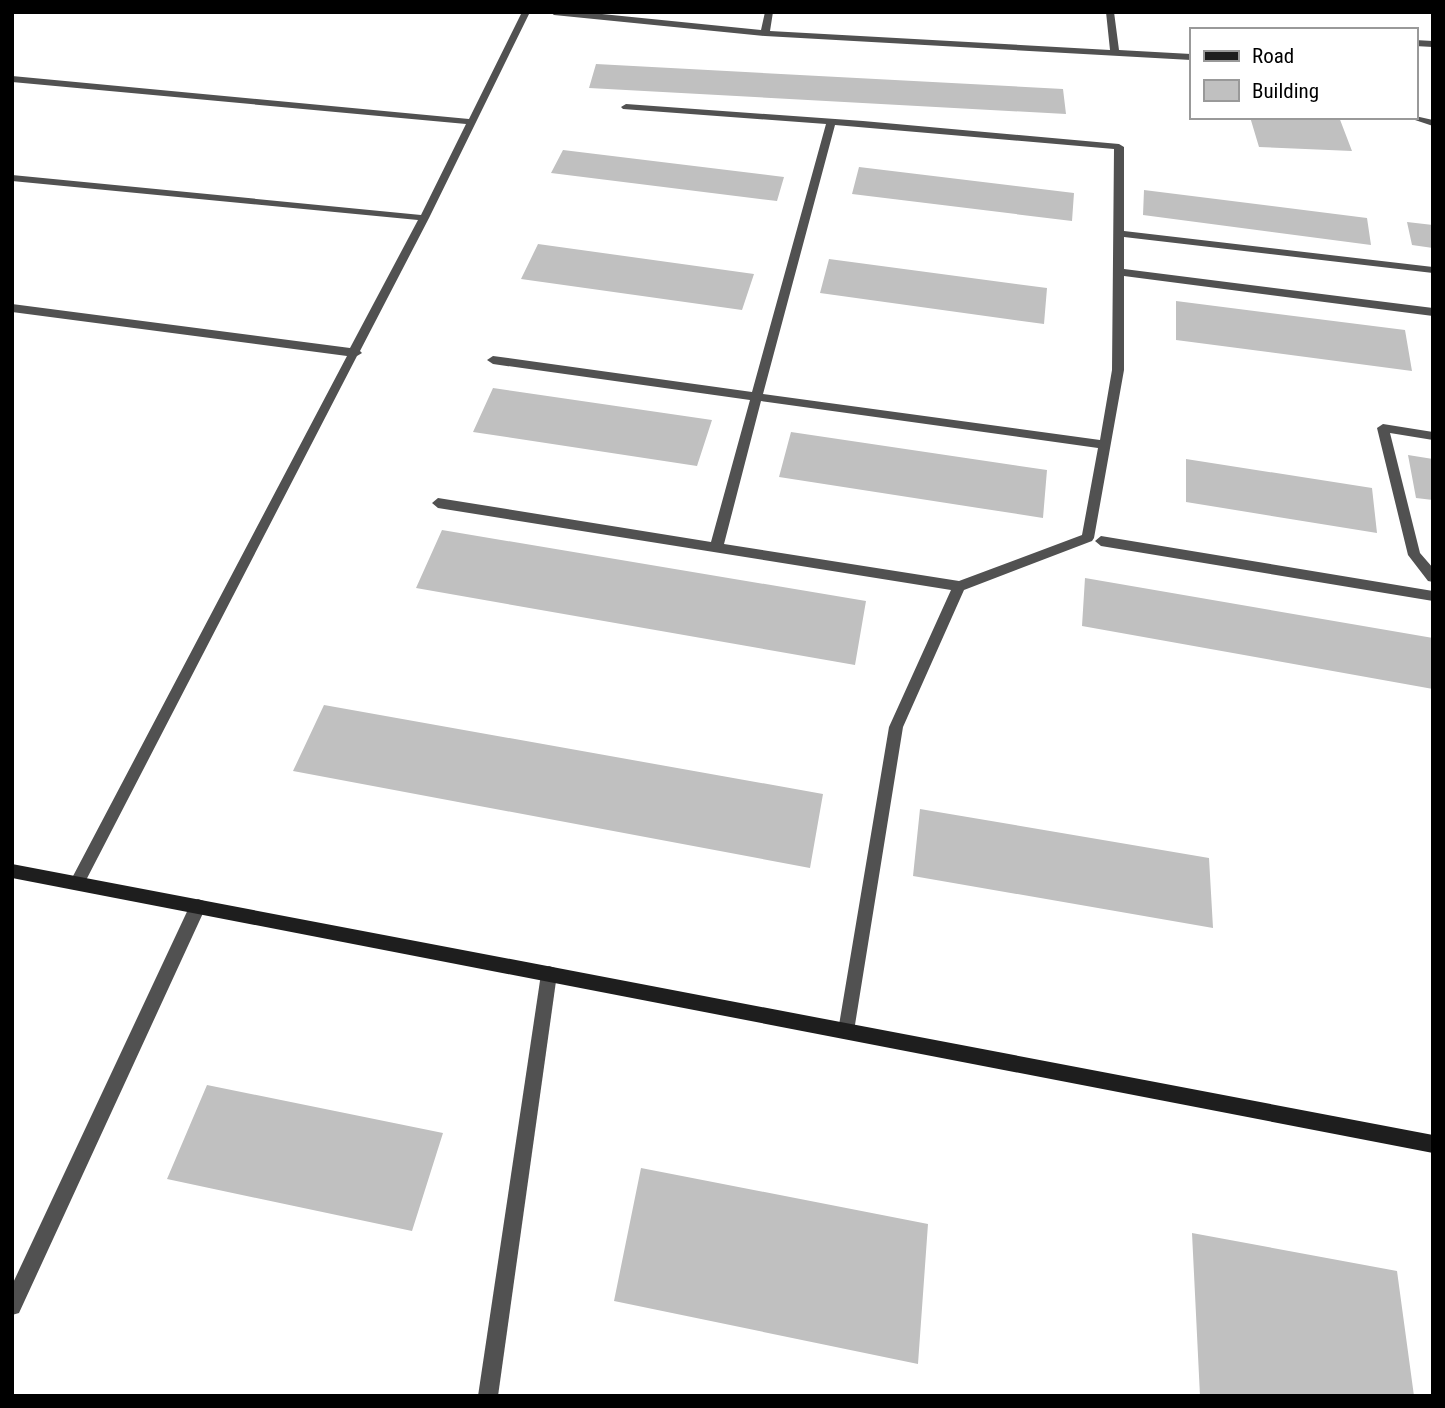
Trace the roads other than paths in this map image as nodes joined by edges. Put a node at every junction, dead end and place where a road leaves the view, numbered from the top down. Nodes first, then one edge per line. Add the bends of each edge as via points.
1 (526, 12) edge
2 (554, 12) edge
3 (769, 12) edge
4 (1110, 12) edge
5 (765, 33) junction
6 (1115, 52) junction
7 (1190, 57) edge
8 (12, 79) edge
9 (626, 107) dead end
10 (472, 121) junction
11 (831, 122) junction
12 (12, 178) edge
13 (424, 218) junction
14 (1118, 233) junction
15 (1433, 270) edge
16 (1118, 272) junction
17 (12, 308) edge
18 (1433, 312) edge
19 (356, 353) junction
20 (493, 360) dead end
21 (757, 397) junction
22 (1433, 436) edge
23 (1105, 445) junction
24 (438, 503) dead end
25 (1101, 541) dead end
26 (716, 548) junction
27 (1433, 577) edge
28 (958, 586) junction
29 (1433, 596) edge
30 (12, 871) edge
31 (77, 883) junction
32 (198, 906) junction
33 (549, 974) junction
34 (846, 1031) junction
35 (1433, 1144) edge
36 (12, 1306) edge
37 (488, 1396) edge

1 - 10 street
2 - 5 street
3 - 5 street
4 - 6 street
5 - 6 street
6 - 7 street
8 - 10 street
9 - 11 street
10 - 13 street
11 - 14 street via 1119,147
11 - 21 street
12 - 13 street
13 - 19 street
14 - 15 street
14 - 16 street
16 - 18 street
16 - 23 street via 1118,370
17 - 19 street
19 - 31 street
20 - 21 street
21 - 23 street
21 - 26 street
22 - 27 street via 1383,428 1414,555
23 - 28 street via 1088,538
24 - 26 street
25 - 29 street
26 - 28 street
28 - 34 street via 896,727
30 - 31 street
31 - 32 street
32 - 33 street
32 - 36 street
33 - 34 street
33 - 37 street
34 - 35 street

